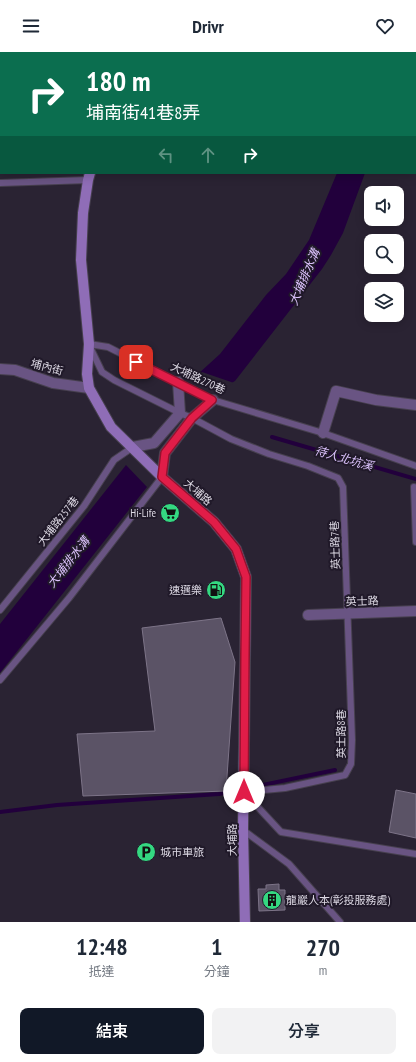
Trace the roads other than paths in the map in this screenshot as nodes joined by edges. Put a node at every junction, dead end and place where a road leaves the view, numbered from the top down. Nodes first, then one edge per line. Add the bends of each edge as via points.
1 (89, 176) edge
2 (0, 183) edge
3 (89, 344) junction
4 (0, 369) edge
5 (178, 382) junction
6 (89, 388) junction
7 (212, 400) junction
8 (416, 405) edge
9 (180, 413) junction
10 (192, 418) junction
11 (323, 433) junction
12 (133, 447) junction
13 (416, 466) edge
14 (162, 477) junction
15 (414, 487) dead end
16 (416, 542) edge
17 (0, 610) edge
18 (416, 611) edge
19 (347, 613) junction
20 (308, 615) dead end
21 (0, 680) edge
22 (244, 792) junction
23 (244, 830) junction
24 (416, 854) edge
25 (245, 922) edge
26 (340, 922) edge

1 - 2 lane
1 - 3 main road, 大埔路 via 83,213 81,260
3 - 5 lane, 大埔路270巷 via 108,348
3 - 6 main road, 大埔路
3 - 9 lane via 102,372
4 - 6 street, 埔內街 via 15,370 53,383
5 - 7 lane, 大埔路270巷
5 - 9 street
6 - 12 main road, 大埔路 via 111,427
7 - 10 street
7 - 11 lane, 大埔路270巷
8 - 11 street via 336,391
9 - 10 lane
9 - 12 street via 154,443
10 - 14 street via 165,453
10 - 19 lane, 英士路7巷 via 231,439 338,478 343,487
11 - 13 lane, 大埔路270巷
12 - 14 main road, 大埔路
12 - 17 lane, 大埔路257巷 via 114,460 84,506
14 - 21 lane via 69,598
14 - 22 main road, 大埔路 via 214,522 236,549 246,577
15 - 16 lane
18 - 19 street, 英士路
19 - 20 street, 英士路
19 - 22 lane, 英士路8巷 via 352,740 351,764 345,775 285,788
22 - 23 main road, 大埔路
22 - 24 lane via 281,832
23 - 25 main road, 大埔路
23 - 26 lane via 289,864

